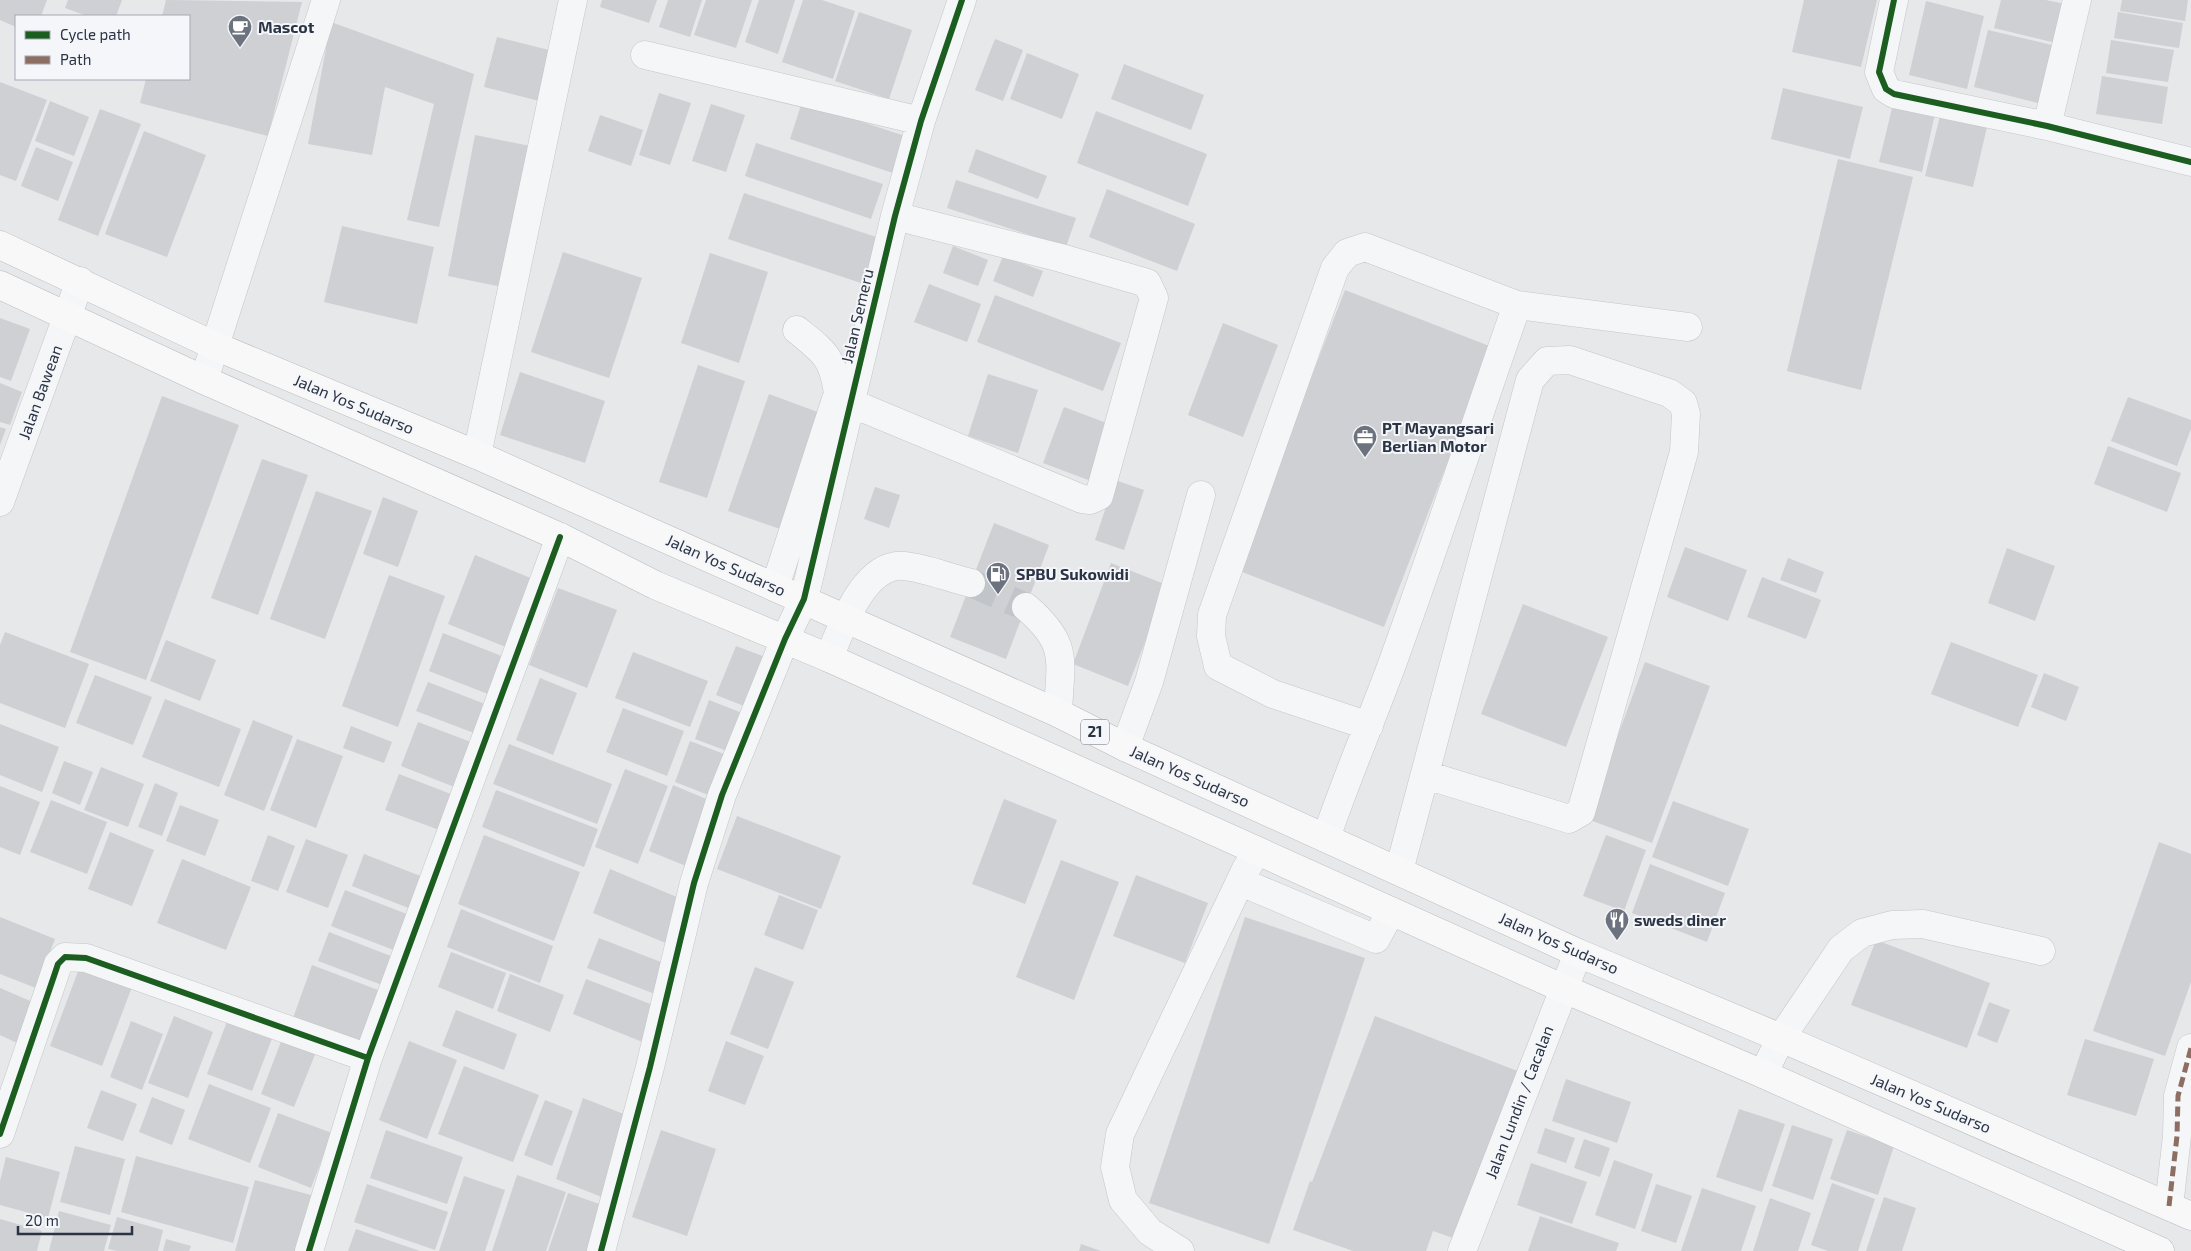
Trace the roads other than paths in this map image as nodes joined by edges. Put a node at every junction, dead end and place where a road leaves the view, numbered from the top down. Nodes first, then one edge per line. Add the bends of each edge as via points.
1 (326, 0) edge
2 (573, 0) edge
3 (962, 0) edge
4 (1894, 0) edge
5 (2077, 0) edge
6 (644, 55) dead end
7 (921, 122) junction
8 (2048, 126) junction
9 (2191, 162) edge
10 (895, 216) junction
11 (0, 245) edge
12 (80, 282) junction
13 (0, 285) edge
14 (1517, 304) junction
15 (68, 315) junction
16 (1688, 328) dead end
17 (797, 330) dead end
18 (215, 346) junction
19 (204, 380) junction
20 (851, 403) junction
21 (478, 455) junction
22 (1202, 495) dead end
23 (0, 502) edge
24 (560, 537) junction
25 (971, 583) tunnel mouth
26 (775, 586) junction
27 (804, 599) junction
28 (1026, 607) tunnel mouth
29 (846, 619) junction
30 (785, 639) junction
31 (829, 658) junction
32 (1058, 713) junction
33 (1369, 726) junction
34 (1125, 747) junction
35 (1426, 775) junction
36 (1326, 838) junction
37 (1257, 851) junction
38 (1398, 871) junction
39 (1241, 882) junction
40 (1391, 911) junction
41 (2041, 951) dead end
42 (1578, 953) junction
43 (1562, 988) junction
44 (1781, 1038) junction
45 (2191, 1048) edge
46 (368, 1058) junction
47 (1763, 1074) junction
48 (0, 1134) edge
49 (2180, 1211) edge
50 (309, 1251) edge
51 (601, 1251) edge
52 (1180, 1251) edge
53 (1462, 1251) edge
54 (2160, 1251) edge

1 - 18 street
2 - 21 street
3 - 7 street, Jalan Semeru
4 - 8 street via 1879,72 1886,89 1894,94
5 - 8 street
6 - 7 street
7 - 10 street, Jalan Semeru
8 - 9 street
10 - 20 street, Jalan Semeru
10 - 20 street via 1147,283 1154,298 1099,496 1090,500
11 - 12 highway, Jalan Yos Sudarso / 21
12 - 15 street, Jalan Bawean
12 - 18 highway, Jalan Yos Sudarso / 21
13 - 15 highway
14 - 16 street
14 - 33 street
14 - 33 street via 1365,247 1347,253 1335,268 1212,615 1211,636 1218,666 1273,694
15 - 19 highway
15 - 23 street, Jalan Bawean
17 - 26 street via 826,353 836,376 838,393
18 - 19 street
18 - 21 highway, Jalan Yos Sudarso / 21
19 - 24 highway
20 - 27 street, Jalan Semeru
21 - 26 highway, Jalan Yos Sudarso / 21
22 - 34 street via 1149,682
24 - 30 highway via 655,585
24 - 46 street
25 - 29 street via 903,566 893,567 870,580
26 - 27 highway, Jalan Yos Sudarso / 21
27 - 29 highway, Jalan Yos Sudarso / 21
27 - 30 street, Jalan Semeru
28 - 32 street via 1053,634 1058,646
29 - 31 street
29 - 32 highway, Jalan Yos Sudarso / 21
30 - 31 highway
30 - 51 street, Jalan Semeru via 722,795 694,883
31 - 37 highway
32 - 34 highway, Jalan Yos Sudarso / 21
33 - 36 street
34 - 36 highway, Jalan Yos Sudarso / 21
35 - 35 street via 1530,380 1547,361 1570,360 1669,393 1683,403 1686,414 1684,452 1581,812 1569,819
35 - 38 street
36 - 38 highway, Jalan Yos Sudarso / 21
37 - 39 street
37 - 40 highway
38 - 42 highway, Jalan Yos Sudarso / 21
39 - 40 street via 1376,939
39 - 52 street via 1120,1134 1115,1167 1123,1200 1150,1232
40 - 43 highway
41 - 44 street via 1923,924 1892,925 1862,933 1841,948
42 - 43 street, Jalan Lundin / Cacalan
42 - 44 highway, Jalan Yos Sudarso / 21
43 - 47 highway
43 - 53 street, Jalan Lundin / Cacalan
44 - 47 street
44 - 49 highway, Jalan Yos Sudarso / 21
45 - 49 street via 2178,1096
46 - 48 street via 86,958 66,957 58,964
46 - 50 street
47 - 54 highway

